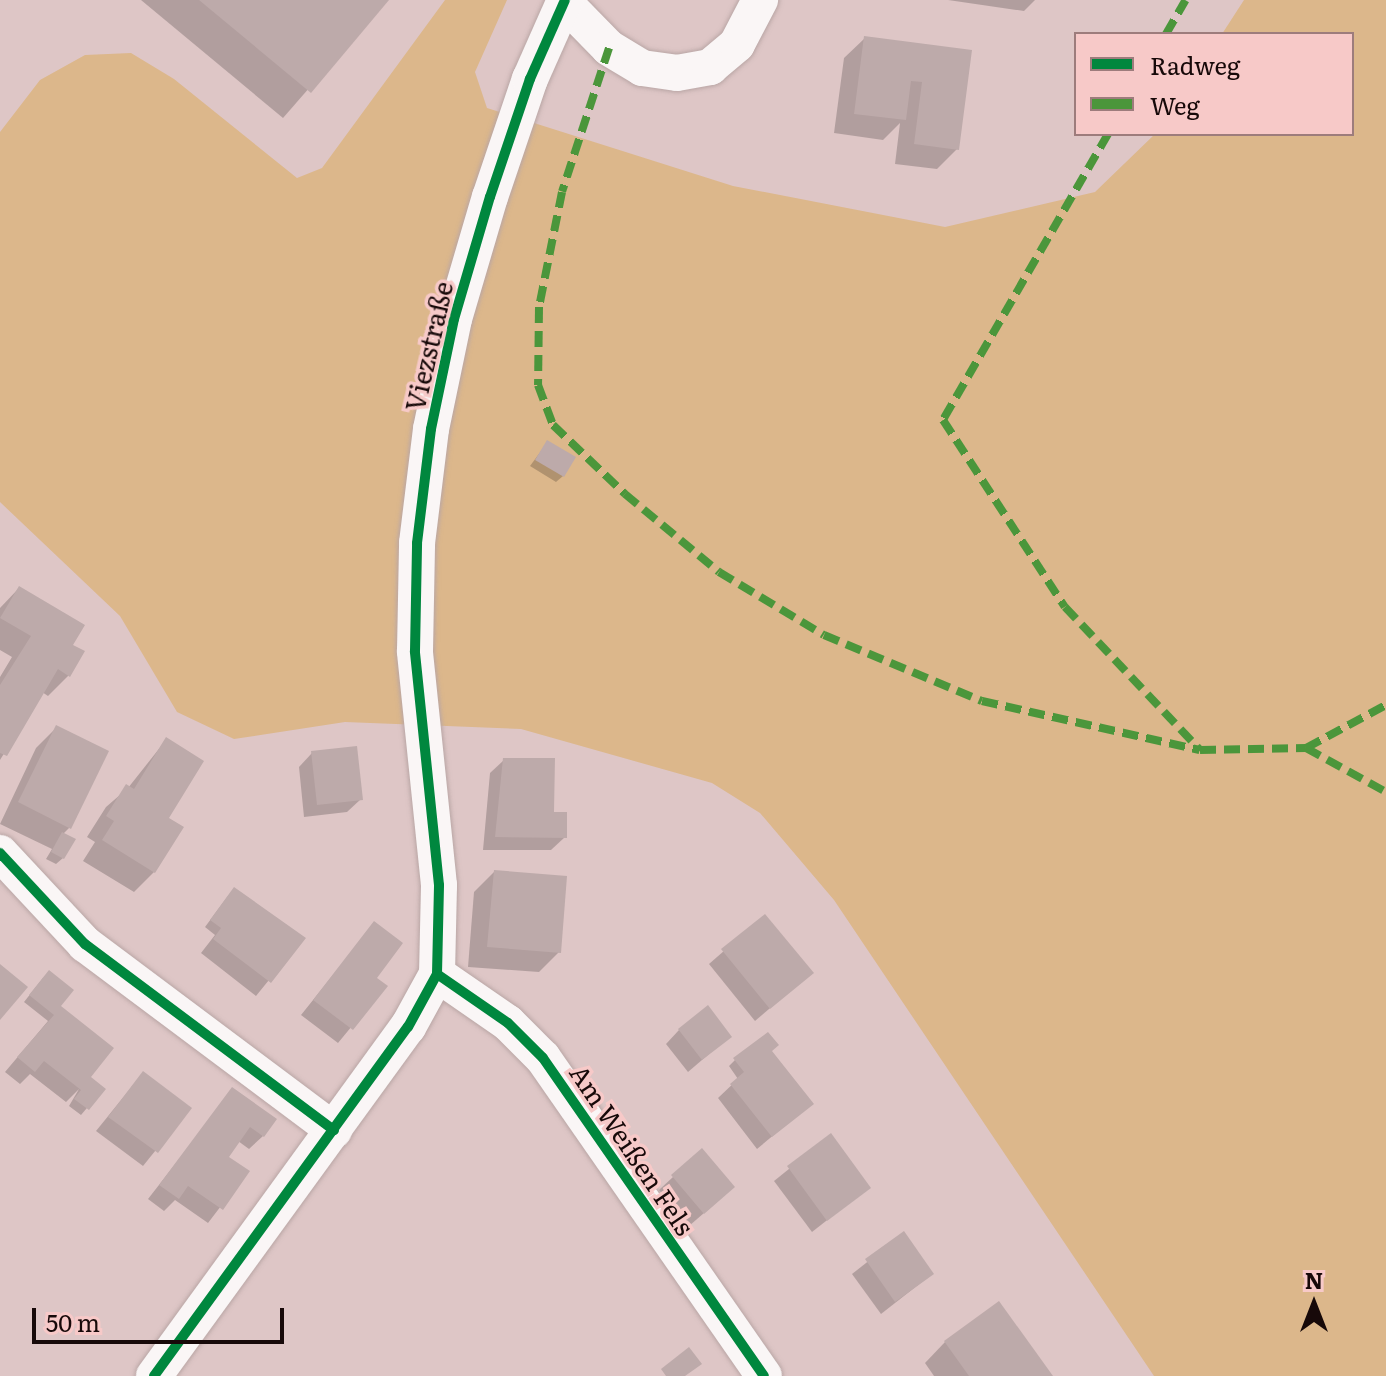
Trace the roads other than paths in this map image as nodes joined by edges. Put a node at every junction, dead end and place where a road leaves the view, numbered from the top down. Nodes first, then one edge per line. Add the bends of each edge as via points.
1 (760, 0) edge
2 (565, 1) edge
3 (0, 853) edge
4 (437, 974) junction
5 (334, 1130) junction
6 (154, 1376) edge
7 (764, 1376) edge

1 - 2 street, Viezstraße via 737,44 710,67 677,73 642,68 609,48
2 - 4 street, Viezstraße via 530,79 490,197 454,319 431,429 417,543 415,651 439,885
3 - 5 street via 85,944
4 - 5 street via 408,1027
4 - 7 street, Am Weißen Fels via 508,1023 543,1058
5 - 6 street

